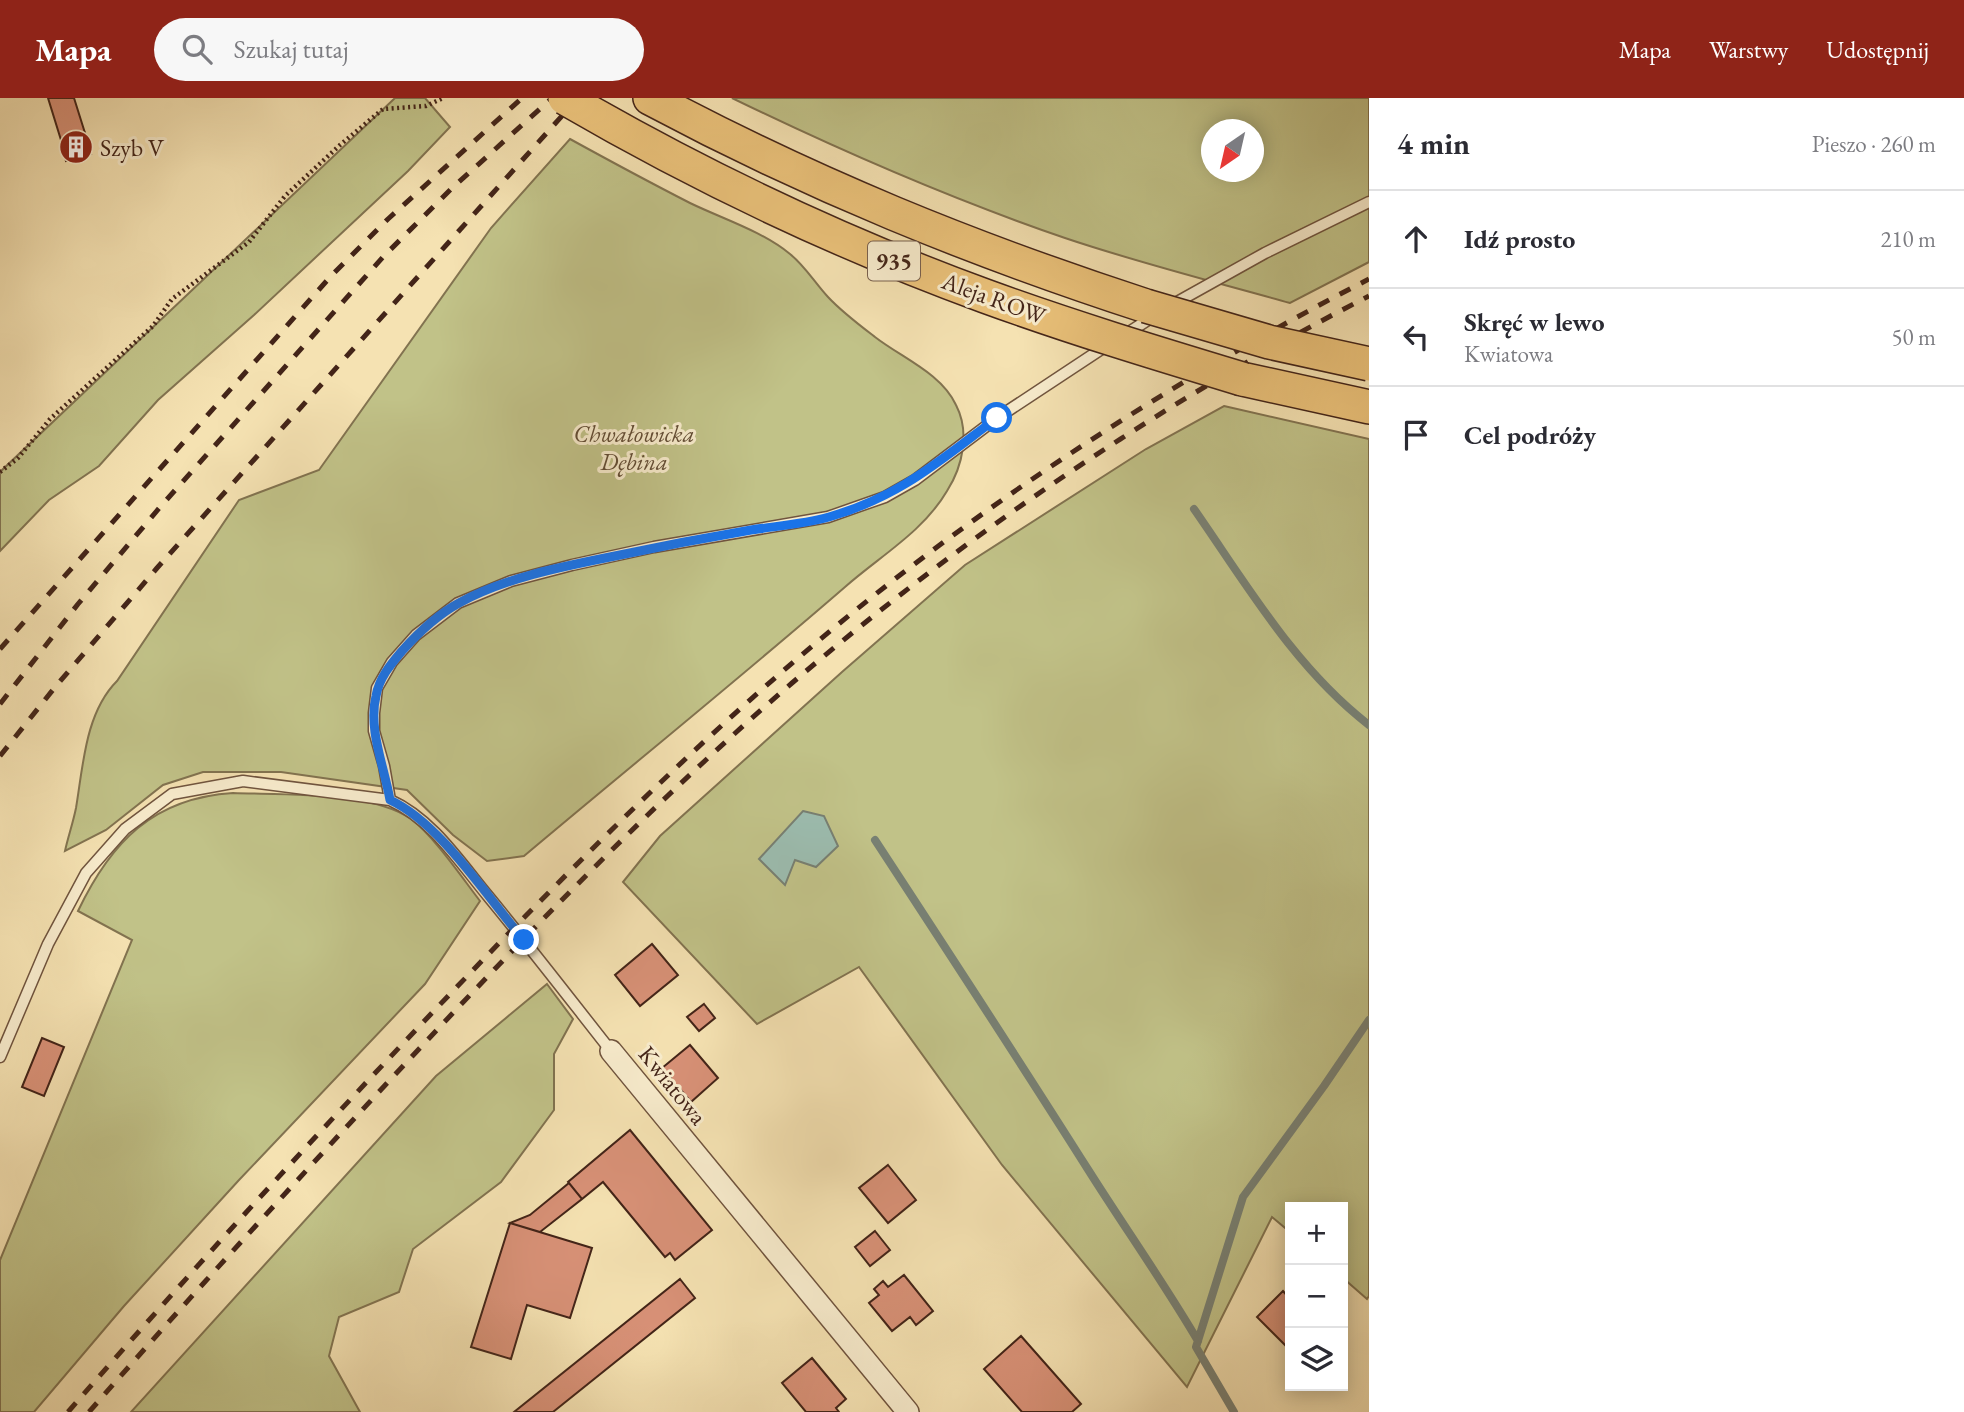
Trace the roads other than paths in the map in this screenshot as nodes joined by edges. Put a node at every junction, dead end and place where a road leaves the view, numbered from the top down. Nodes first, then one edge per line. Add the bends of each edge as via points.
1 (565, 98) edge
2 (650, 98) edge
3 (1369, 202) edge
4 (1369, 364) edge
5 (1369, 407) edge
6 (390, 800) junction
7 (611, 1051) joint
8 (0, 1057) edge
9 (908, 1412) edge

1 - 5 main road, Aleja ROW / 935, bridge via 768,206 983,296 1229,375
2 - 4 main road, Aleja ROW / 935, bridge via 820,183 1000,257 1257,339
3 - 6 lane via 1174,304 885,497 828,517 572,565 511,581 458,603 416,635 377,688 374,731
6 - 7 lane, Kwiatowa via 407,807 439,837
6 - 8 lane via 243,781 172,794 125,829 86,873 48,944
7 - 9 street, Kwiatowa

